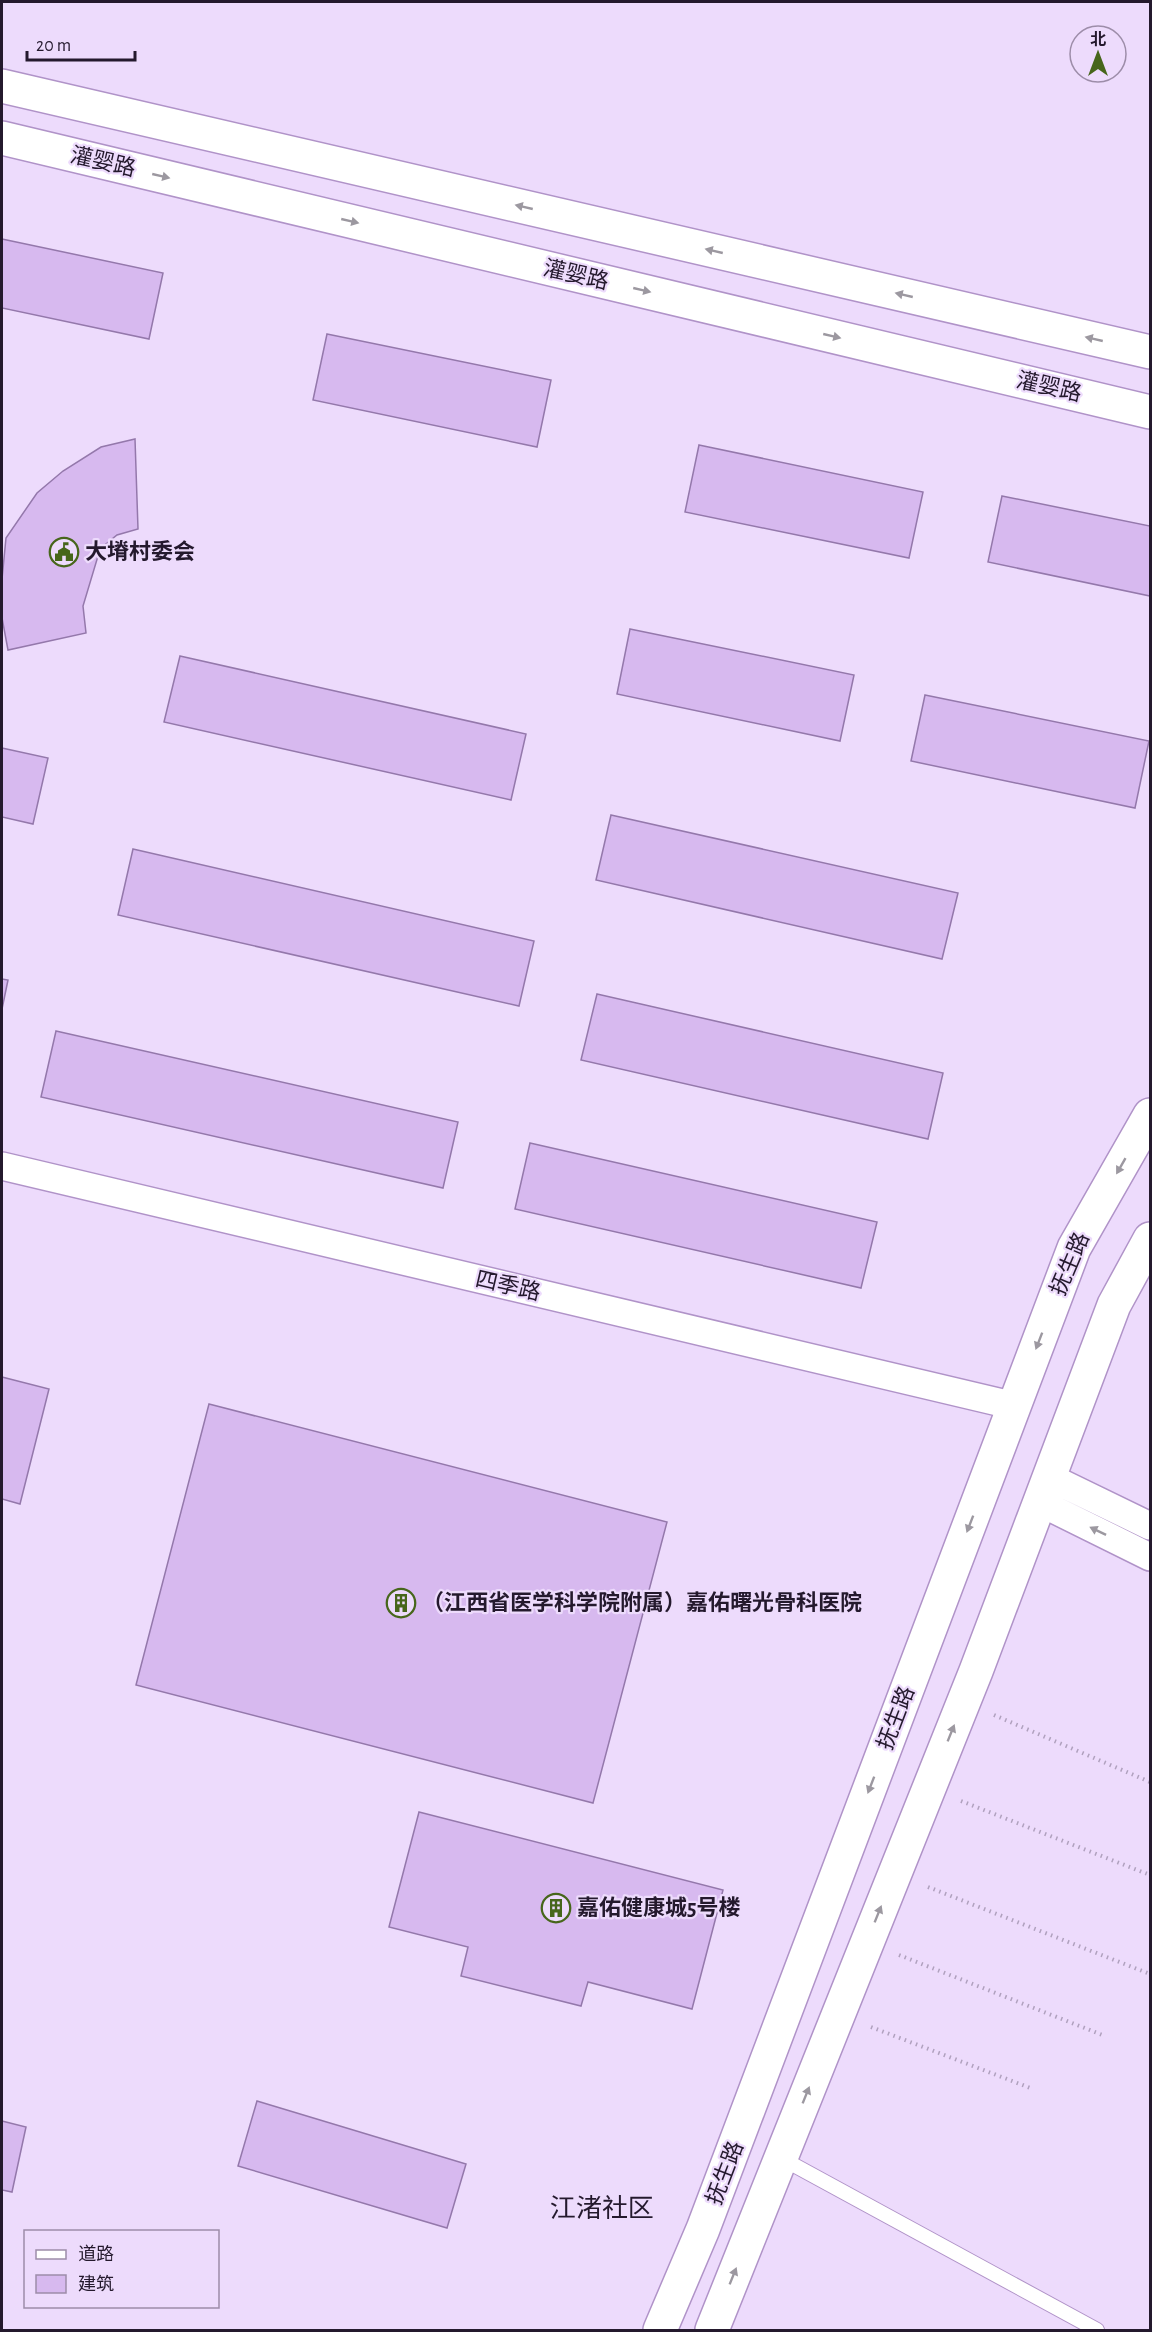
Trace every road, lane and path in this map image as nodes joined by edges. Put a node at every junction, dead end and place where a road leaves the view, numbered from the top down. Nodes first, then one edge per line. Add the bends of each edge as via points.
1 (2, 86) edge
2 (2, 138) edge
3 (1150, 352) edge
4 (1150, 412) edge
5 (1150, 1115) edge
6 (2, 1166) edge
7 (1150, 1239) edge
8 (1015, 1406) junction
9 (1044, 1489) junction
10 (1150, 1526) edge
11 (1150, 1557) edge
12 (963, 1702) junction
13 (1150, 1782) edge
14 (929, 1788) junction
15 (895, 1874) junction
16 (1150, 1875) edge
17 (867, 1943) junction
18 (1150, 1974) edge
19 (838, 2014) junction
20 (1105, 2036) dead end
21 (1033, 2089) dead end
22 (781, 2158) junction
23 (660, 2331) edge
24 (712, 2331) edge
25 (1097, 2331) edge

3 -> 1 main road
2 -> 4 main road, 灌婴路
5 -> 8 main road, 抚生路 via 1074,1248
6 - 8 street, 四季路
7 - 9 main road, 抚生路 via 1114,1305
8 -> 23 main road, 抚生路 via 704,2229
9 - 10 street
11 -> 9 street
9 - 12 main road, 抚生路
12 - 13 path
14 -> 12 main road, 抚生路
14 - 15 main road, 抚生路
14 - 16 path
17 -> 15 main road, 抚生路
15 - 18 path
17 - 19 main road, 抚生路
17 - 20 path
19 - 21 path
22 -> 19 main road, 抚生路
24 -> 22 main road, 抚生路
22 - 25 lane

